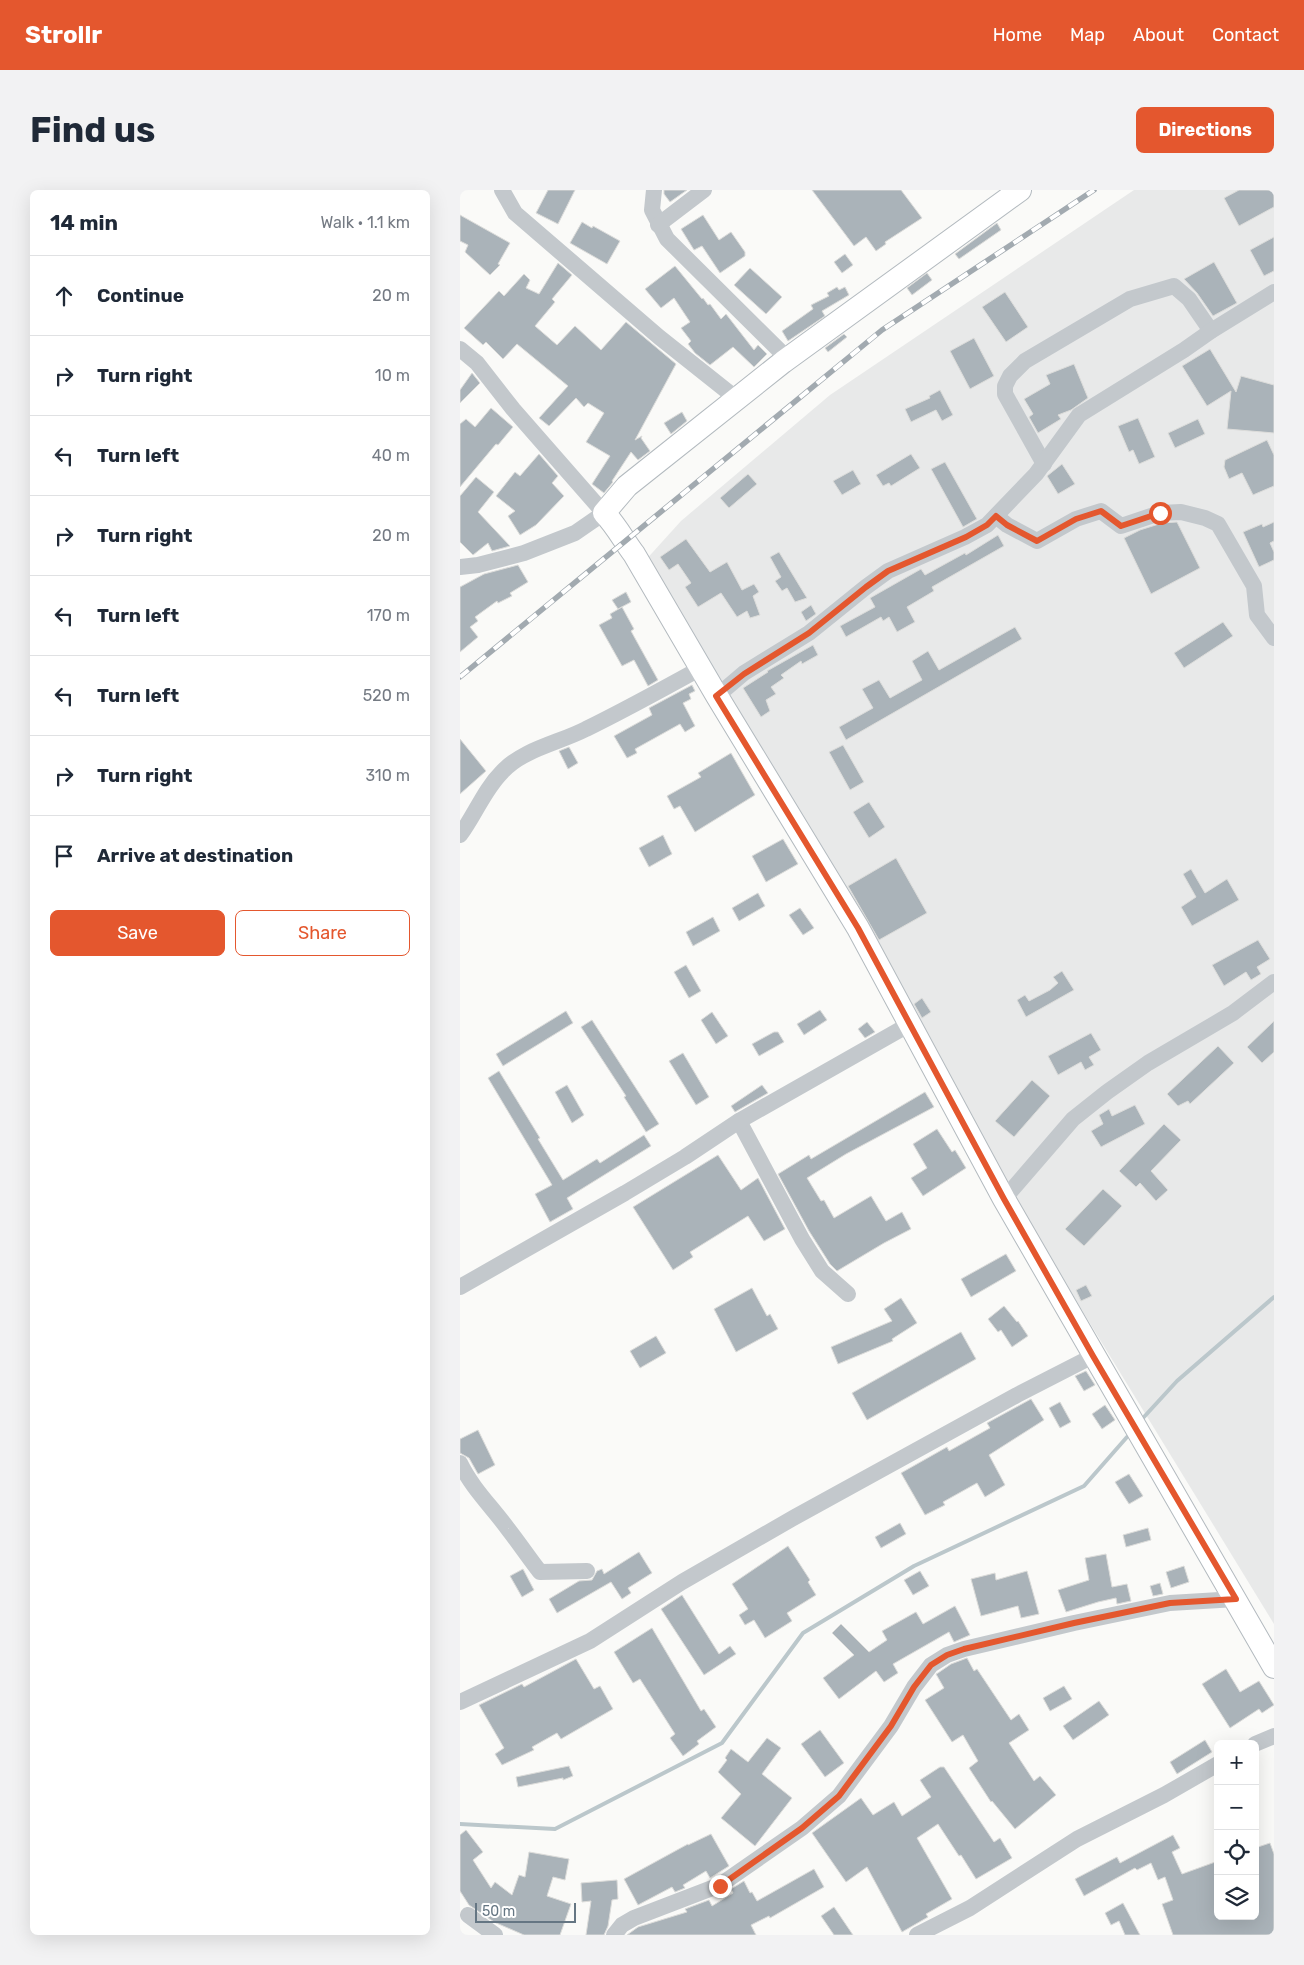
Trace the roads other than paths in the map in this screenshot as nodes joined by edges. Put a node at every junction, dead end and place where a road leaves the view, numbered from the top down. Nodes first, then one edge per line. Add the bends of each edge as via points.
1 (502, 190) edge
2 (654, 190) edge
3 (704, 190) edge
4 (1020, 190) edge
5 (658, 225) junction
6 (1274, 292) edge
7 (1211, 330) junction
8 (460, 349) edge
9 (788, 359) junction
10 (737, 399) junction
11 (1044, 464) junction
12 (604, 513) junction
13 (996, 516) junction
14 (460, 566) edge
15 (1274, 638) edge
16 (701, 668) junction
17 (716, 696) junction
18 (460, 835) edge
19 (1274, 982) edge
20 (910, 1024) junction
21 (740, 1121) junction
22 (1004, 1199) junction
23 (460, 1287) edge
24 (848, 1294) dead end
25 (1093, 1356) junction
26 (460, 1463) edge
27 (588, 1571) dead end
28 (1236, 1599) junction
29 (1274, 1667) edge
30 (460, 1702) edge
31 (1274, 1736) edge
32 (1259, 1742) edge
33 (1214, 1766) edge
34 (468, 1915) dead end
35 (495, 1935) edge
36 (614, 1935) edge
37 (917, 1935) edge

1 - 10 street via 514,213 659,338
2 - 5 street via 652,210
3 - 5 street
4 - 9 street
5 - 9 street via 688,261
6 - 7 street
7 - 11 street via 1079,415
7 - 11 street via 1174,286 1130,299 1025,362 1010,376 1005,394
8 - 12 street via 478,363 513,409
9 - 10 street
10 - 12 street via 628,486
11 - 13 street
12 - 14 street via 575,533 524,554
12 - 16 street via 634,554
13 - 15 street via 1037,541 1076,519 1101,511 1121,526 1160,513 1181,512 1205,518 1218,524 1237,556 1254,586 1257,615
13 - 17 street via 966,537 888,571 809,633 744,674
16 - 17 street
16 - 18 street via 585,730 515,761 489,787
17 - 20 street via 858,928
19 - 22 street via 1233,1013 1148,1063 1073,1119
20 - 21 street
20 - 22 street
21 - 23 street via 685,1158
21 - 24 street via 802,1239 822,1271
22 - 25 street
25 - 28 street
25 - 30 street via 795,1517 682,1582 590,1641
26 - 27 street via 468,1479 540,1572
28 - 29 street
28 - 36 street via 1170,1603 947,1655 931,1665 914,1687 891,1726 839,1796 802,1828 720,1886 634,1918
31 - 32 street
33 - 37 street via 1164,1796 1077,1839 970,1908
34 - 35 street

